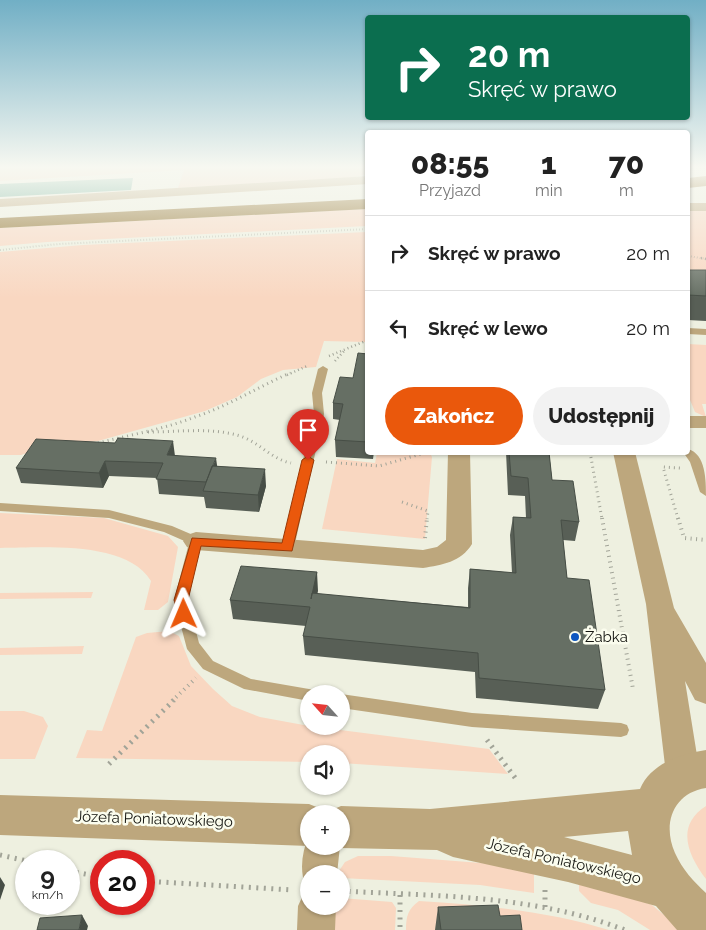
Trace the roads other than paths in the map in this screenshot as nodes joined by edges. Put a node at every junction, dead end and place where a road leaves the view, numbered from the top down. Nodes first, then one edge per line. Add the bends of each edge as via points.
1 (244, 210) edge
2 (0, 223) edge
3 (690, 331) edge
4 (706, 332) edge
5 (319, 364) road end
6 (459, 455) edge
7 (625, 455) edge
8 (690, 455) edge
9 (706, 492) edge
10 (0, 507) edge
11 (196, 541) junction
12 (288, 548) junction
13 (660, 604) junction
14 (706, 691) edge
15 (300, 694) edge
16 (350, 702) edge
17 (621, 730) dead end
18 (694, 771) edge
19 (651, 808) junction
20 (0, 815) edge
21 (300, 825) edge
22 (350, 827) edge
23 (430, 830) junction
24 (669, 887) junction
25 (314, 915) edge
26 (706, 923) edge
27 (316, 930) edge

1 - 2 main road
3 - 4 lane
5 - 12 lane via 319,414
6 - 12 street via 458,544 439,556 423,559
7 - 13 street
8 - 9 lane
10 - 11 lane via 109,514 168,529
11 - 12 street
11 - 15 lane via 181,600 192,645 208,666 249,685
13 - 14 street
13 - 18 street
16 - 17 lane via 472,720
18 - 19 street via 660,792
19 - 23 street, Józefa Poniatowskiego
19 - 24 street via 649,830 654,857
20 - 21 street, Józefa Poniatowskiego
22 - 23 street, Józefa Poniatowskiego
23 - 24 street, Józefa Poniatowskiego via 568,860
24 - 26 street
25 - 27 street

